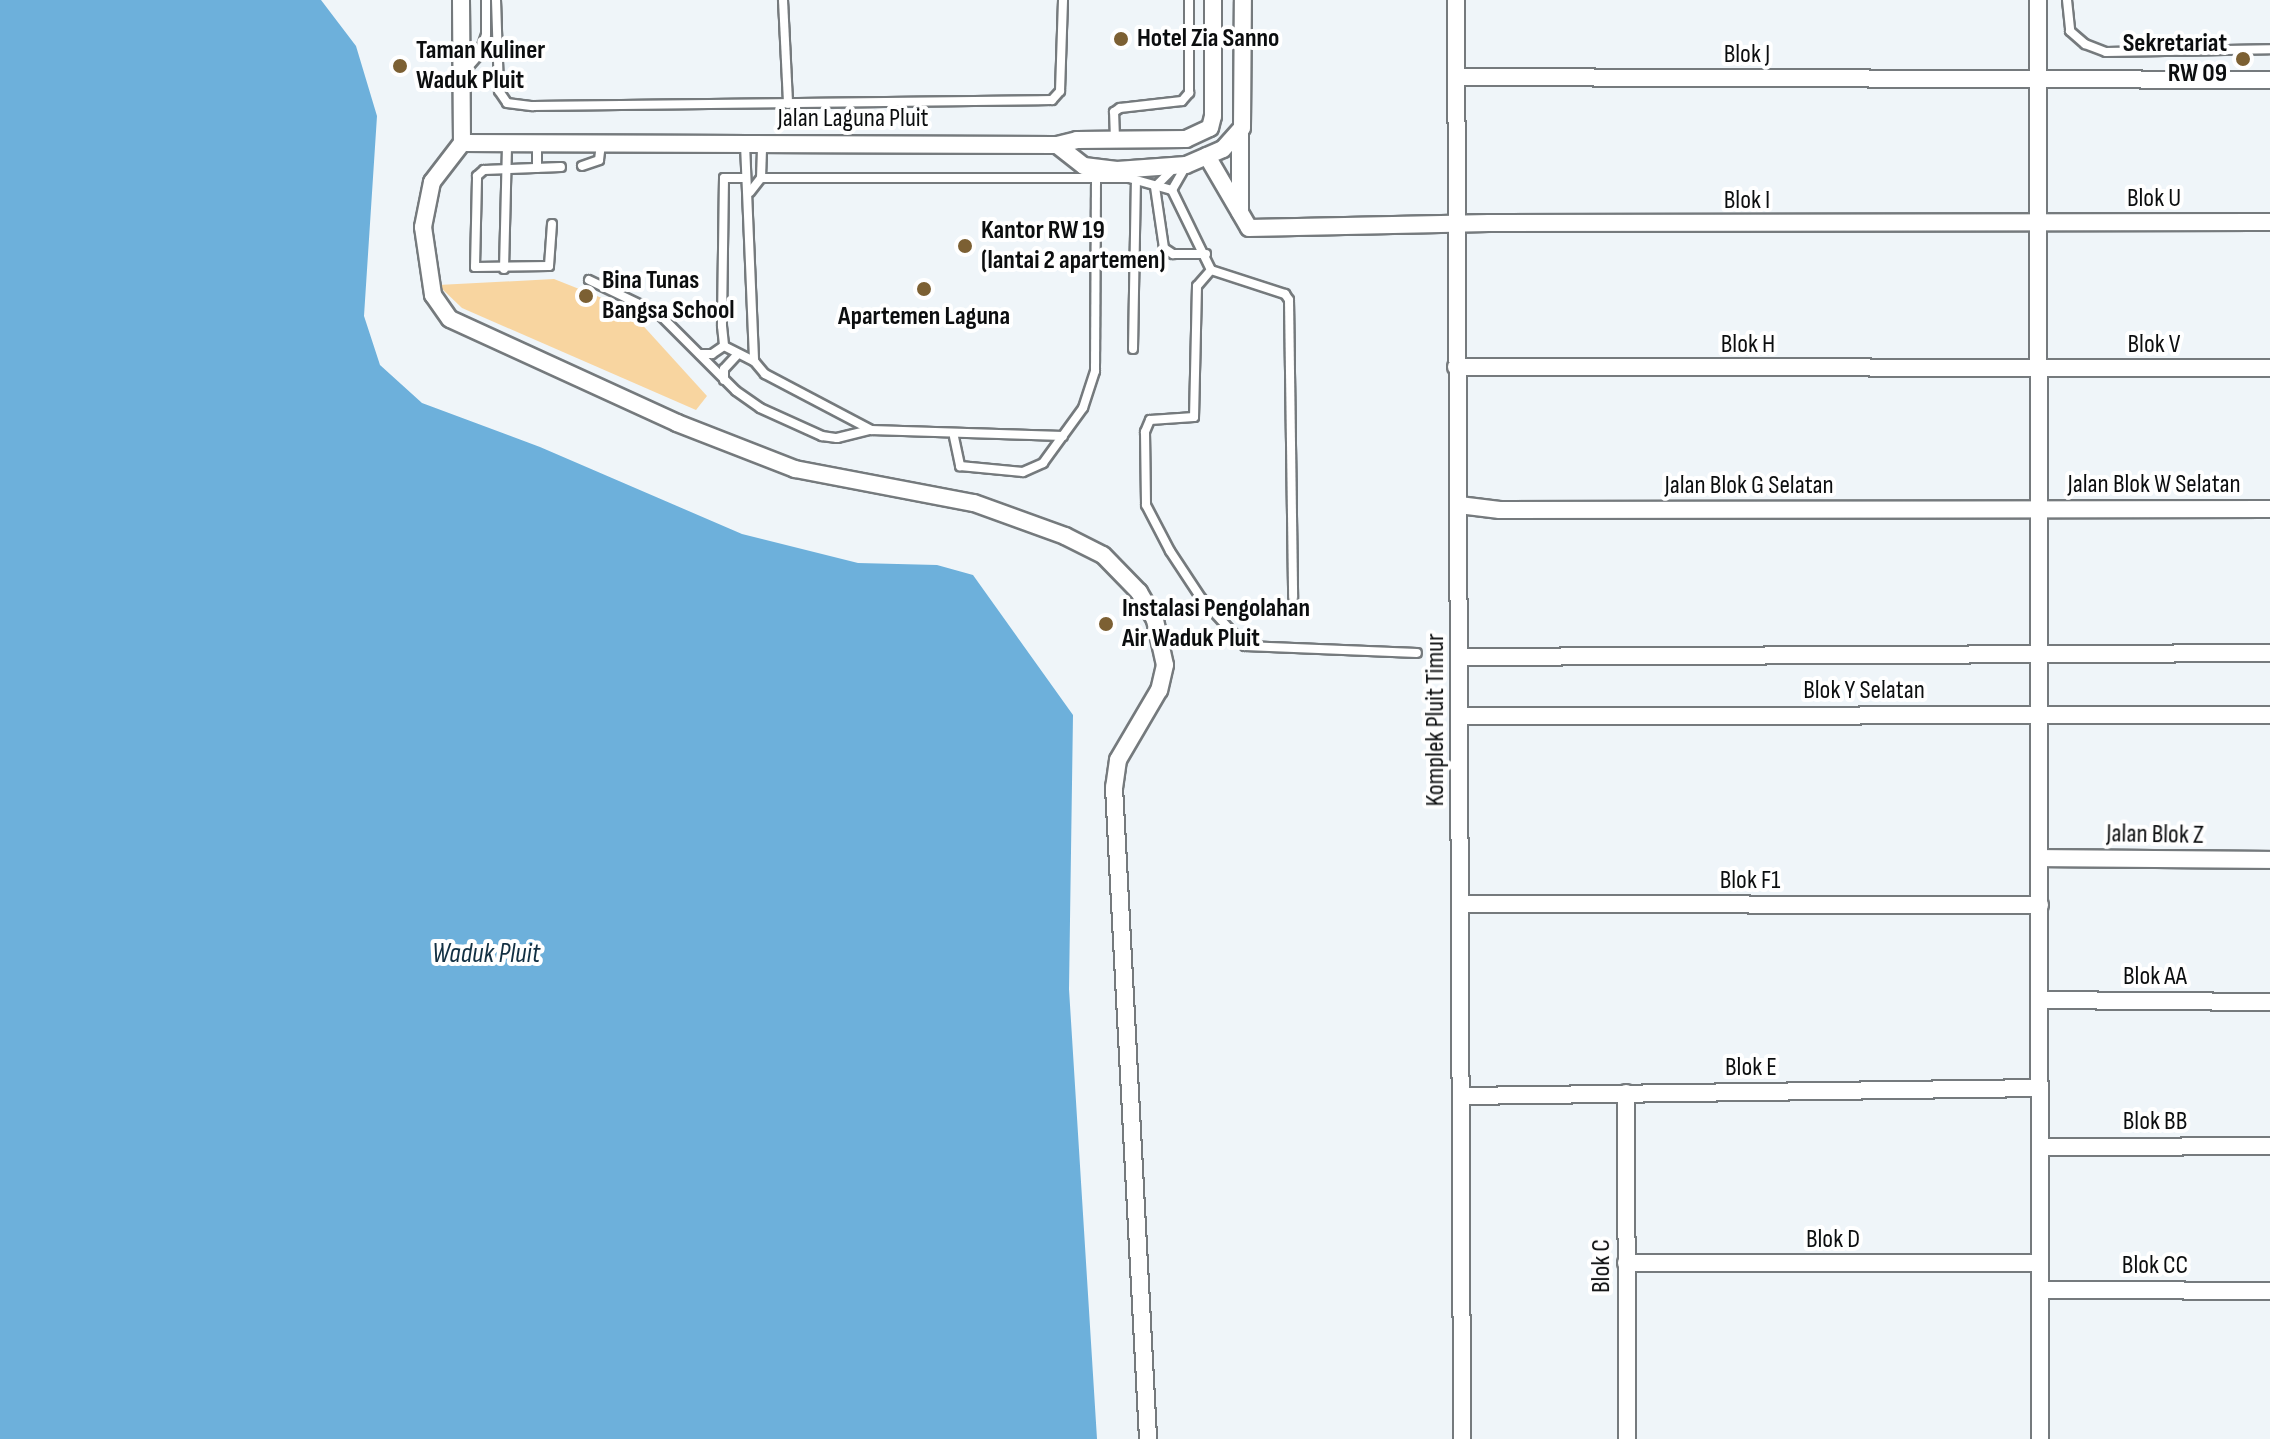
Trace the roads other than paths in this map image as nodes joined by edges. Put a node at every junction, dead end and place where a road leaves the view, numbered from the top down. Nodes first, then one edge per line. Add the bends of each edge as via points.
1 (461, 0) edge
2 (486, 0) edge
3 (496, 0) edge
4 (783, 0) edge
5 (1063, 0) edge
6 (1189, 0) edge
7 (1213, 0) edge
8 (1243, 0) edge
9 (1456, 0) edge
10 (2038, 0) edge
11 (2067, 0) edge
12 (2270, 49) edge
13 (462, 76) junction
14 (1456, 77) junction
15 (2270, 80) edge
16 (2039, 81) junction
17 (788, 104) junction
18 (1240, 134) junction
19 (1115, 140) junction
20 (754, 142) junction
21 (462, 143) junction
22 (507, 143) junction
23 (537, 143) junction
24 (601, 143) junction
25 (1057, 145) junction
26 (1207, 156) junction
27 (582, 166) dead end
28 (1181, 166) junction
29 (561, 167) dead end
30 (504, 168) junction
31 (537, 168) junction
32 (746, 178) junction
33 (761, 178) junction
34 (1096, 178) junction
35 (1136, 184) junction
36 (1155, 187) junction
37 (1172, 190) junction
38 (750, 192) junction
39 (1240, 217) junction
40 (2270, 222) edge
41 (1455, 223) junction
42 (2039, 223) junction
43 (552, 224) dead end
44 (1206, 254) junction
45 (504, 269) junction
46 (1211, 270) junction
47 (589, 280) dead end
48 (724, 346) junction
49 (1133, 349) dead end
50 (700, 354) junction
51 (736, 356) junction
52 (754, 361) junction
53 (1456, 367) junction
54 (2270, 368) edge
55 (2039, 369) junction
56 (724, 380) junction
57 (871, 430) junction
58 (1063, 436) junction
59 (954, 437) junction
60 (1459, 505) junction
61 (2039, 509) junction
62 (2270, 509) edge
63 (1293, 597) dead end
64 (1417, 653) dead end
65 (2039, 653) junction
66 (2270, 653) edge
67 (1460, 657) junction
68 (2039, 715) junction
69 (2270, 715) edge
70 (1459, 716) junction
71 (2040, 858) junction
72 (2270, 860) edge
73 (1461, 904) junction
74 (2040, 905) junction
75 (2039, 1000) junction
76 (2270, 1002) edge
77 (2040, 1088) junction
78 (1626, 1093) junction
79 (1462, 1096) junction
80 (2270, 1146) edge
81 (2040, 1147) junction
82 (1626, 1263) junction
83 (2040, 1263) junction
84 (2040, 1290) junction
85 (2270, 1291) edge
86 (1148, 1439) edge
87 (1462, 1439) edge
88 (1627, 1439) edge
89 (2040, 1439) edge

1 - 13 street
2 - 13 lane via 486,35 479,55
3 - 17 lane via 499,91 507,103
4 - 17 lane
5 - 17 lane via 1060,91 1052,100
6 - 19 lane via 1189,93 1182,101 1120,108 1114,112
7 - 19 street, Jalan Laguna Pluit via 1210,128 1196,136
8 - 18 street
9 - 14 street, Komplek Pluit Timur
10 - 16 street
11 - 12 lane via 2070,31 2106,52
13 - 21 street
14 - 16 street, Blok J
14 - 41 street, Komplek Pluit Timur
15 - 16 street, Blok J
16 - 42 street
18 - 26 street
18 - 39 street
19 - 25 street, Jalan Laguna Pluit
20 - 24 street, Jalan Laguna Pluit
20 - 25 street, Jalan Laguna Pluit
20 - 32 lane
20 - 33 lane
21 - 22 street, Jalan Laguna Pluit
21 - 86 street via 432,182 424,203 433,295 450,319 677,423 795,469 974,503 1065,536 1103,555 1139,592 1155,620 1165,665 1159,690 1118,760 1114,787
22 - 23 street, Jalan Laguna Pluit
22 - 30 lane
23 - 24 street, Jalan Laguna Pluit
23 - 31 lane
24 - 27 lane via 599,160
25 - 28 street via 1084,166
26 - 28 street
26 - 39 street
28 - 36 lane
28 - 37 lane
29 - 31 lane
30 - 31 lane
30 - 45 lane
30 - 45 lane via 477,176 475,267
32 - 38 lane
32 - 48 lane via 724,178
33 - 34 lane
33 - 38 lane
34 - 35 lane via 1129,178
34 - 58 lane via 1095,371 1086,401
35 - 36 lane
35 - 49 lane
36 - 37 lane
36 - 44 lane via 1164,248 1173,254
37 - 44 lane
38 - 52 lane
39 - 41 street, Blok I via 1249,228
40 - 42 street, Blok U
41 - 42 street, Blok I
41 - 53 street, Komplek Pluit Timur
42 - 55 street
43 - 45 lane via 549,266
44 - 46 lane
46 - 63 lane via 1285,294 1289,300
46 - 64 lane via 1197,286 1194,417 1150,420 1145,432 1146,505 1170,551 1209,608 1245,646
47 - 50 lane via 658,313
48 - 50 lane
48 - 51 lane
50 - 56 lane
51 - 52 lane
51 - 56 lane via 724,369
52 - 57 lane via 778,383
53 - 55 street, Blok H
53 - 60 street, Komplek Pluit Timur
54 - 55 street, Blok V
55 - 61 street
56 - 57 lane via 760,408 822,436
57 - 59 lane
58 - 59 lane
58 - 59 lane via 1037,467 1013,473 960,466
60 - 61 street, Jalan Blok G Selatan via 1500,510
60 - 67 street, Komplek Pluit Timur
61 - 62 street, Jalan Blok W Selatan
61 - 65 street
65 - 66 street
65 - 67 street
65 - 68 street
67 - 70 street, Komplek Pluit Timur
68 - 69 street, Blok Y Selatan
68 - 70 street, Blok Y Selatan
68 - 71 street
70 - 73 street, Komplek Pluit Timur
71 - 72 street, Jalan Blok Z
71 - 74 street
73 - 74 street, Blok F1
73 - 79 street, Komplek Pluit Timur
74 - 75 street
75 - 76 street, Blok AA
75 - 77 street
77 - 78 street, Blok E
77 - 81 street
78 - 79 street, Blok E
78 - 82 street, Blok C
79 - 87 street, Komplek Pluit Timur
80 - 81 street, Blok BB
81 - 83 street
82 - 83 street, Blok D
82 - 88 street, Blok C
83 - 84 street
84 - 85 street, Blok CC
84 - 89 street

